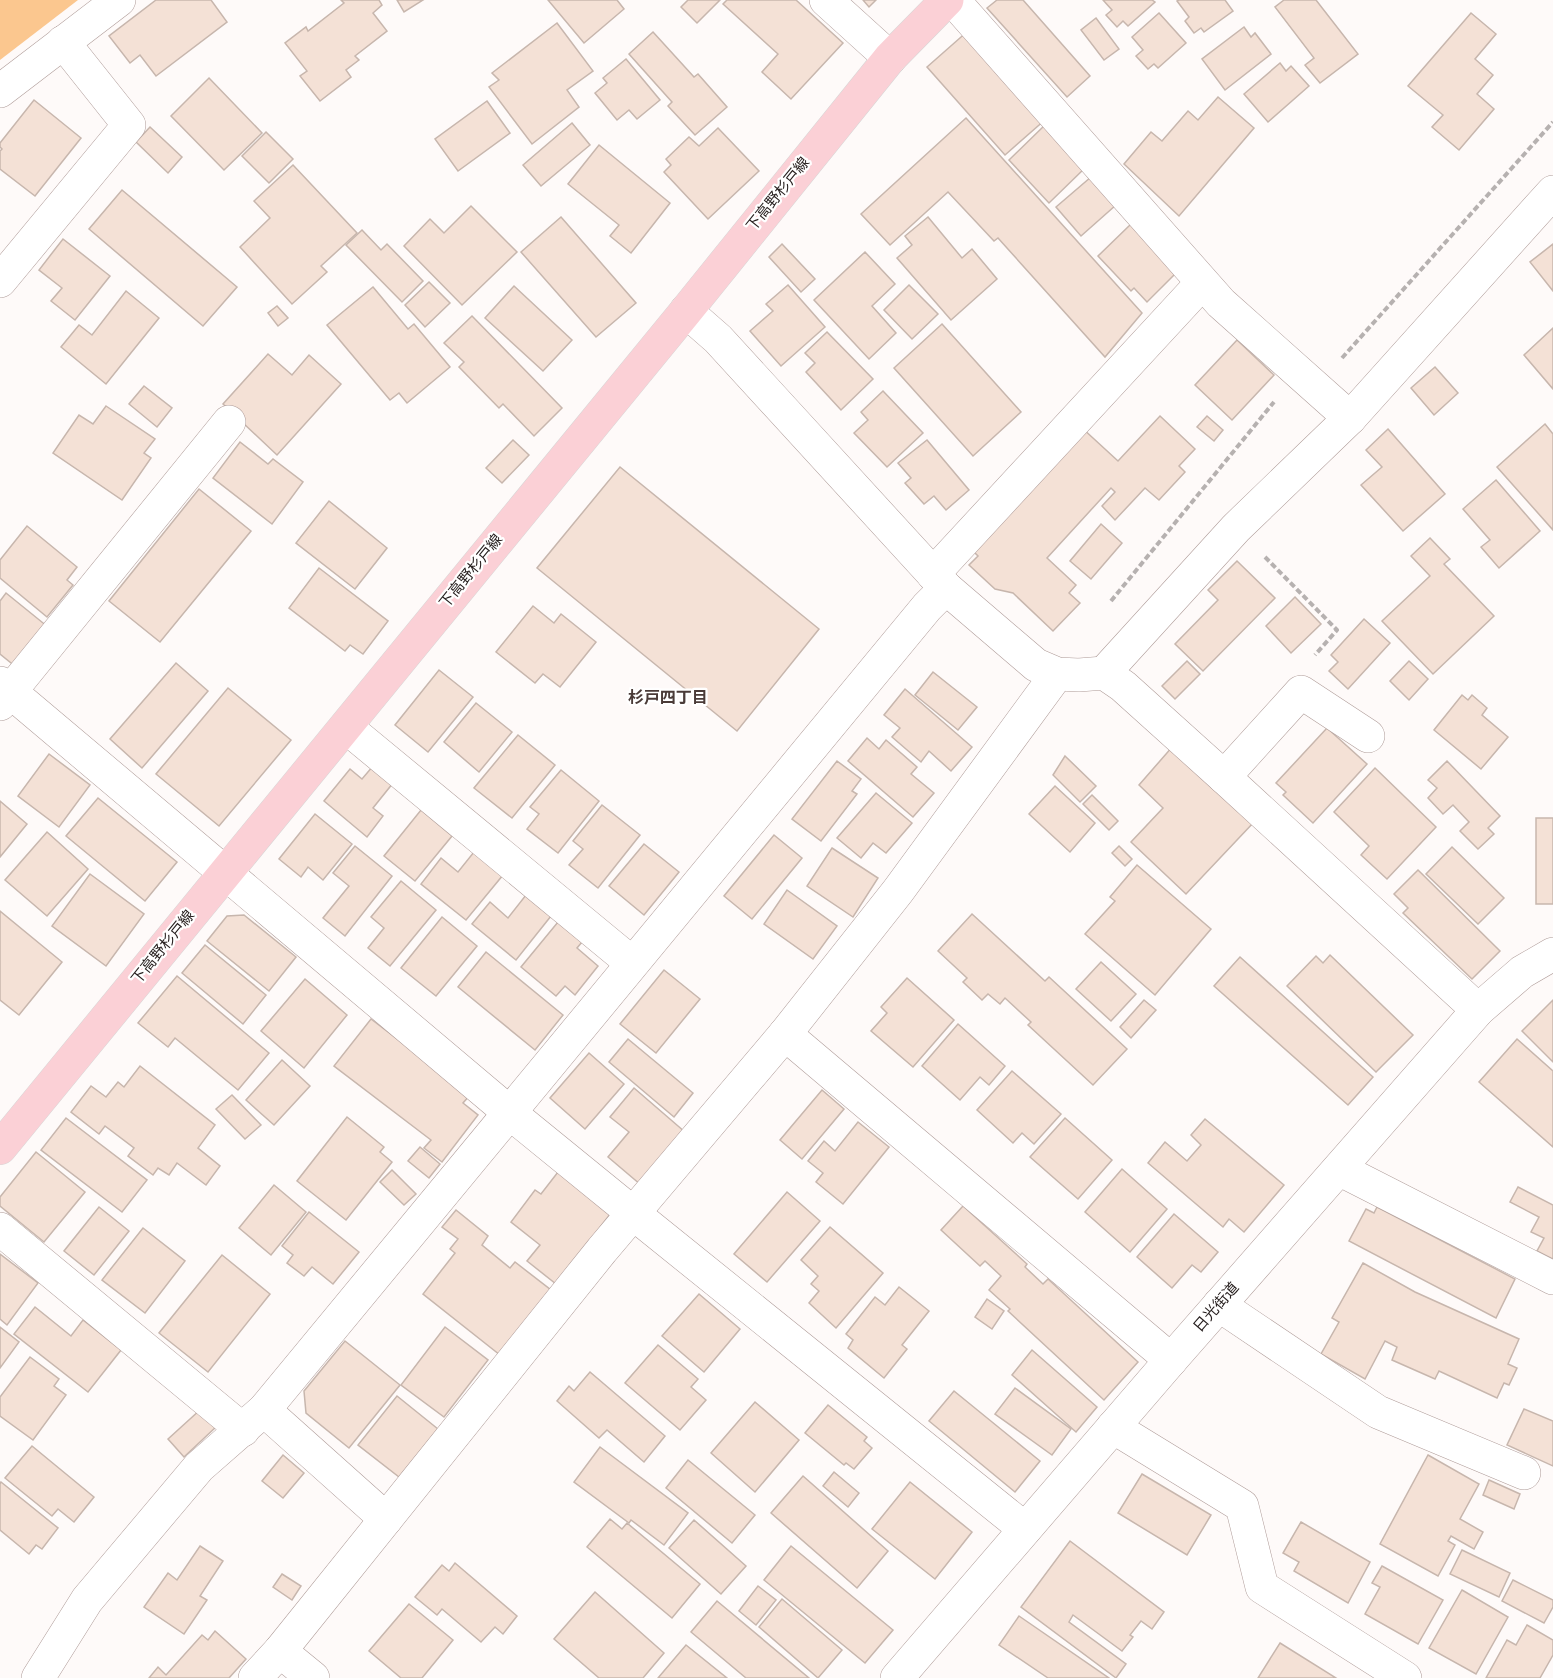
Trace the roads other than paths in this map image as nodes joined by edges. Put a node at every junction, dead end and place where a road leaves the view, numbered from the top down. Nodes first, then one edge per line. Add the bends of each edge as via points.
1 (119, 0) edge
2 (826, 0) edge
3 (947, 0) edge
4 (953, 0) edge
5 (63, 42) junction
6 (891, 57) junction
7 (0, 91) edge
8 (1553, 192) edge
9 (0, 281) edge
10 (1202, 283) junction
11 (686, 311) junction
12 (1350, 418) junction
13 (229, 422) dead end
14 (939, 581) junction
15 (1104, 673) junction
16 (1057, 674) junction
17 (4, 693) edge
18 (346, 727) junction
19 (1368, 736) dead end
20 (1224, 777) junction
21 (226, 872) junction
22 (1553, 954) edge
23 (632, 963) junction
24 (1478, 1010) junction
25 (785, 1034) junction
26 (510, 1113) junction
27 (0, 1148) edge
28 (1339, 1169) junction
29 (634, 1214) junction
30 (0, 1229) edge
31 (1553, 1278) edge
32 (1220, 1305) junction
33 (1171, 1359) junction
34 (254, 1420) junction
35 (1113, 1427) junction
36 (1524, 1473) dead end
37 (386, 1519) junction
38 (1025, 1529) junction
39 (280, 1651) junction
40 (912, 1673) edge
41 (38, 1678) edge
42 (255, 1678) edge
43 (313, 1678) edge
44 (1405, 1678) edge

1 - 5 street
2 - 6 street
3 - 6 main road, 下高野杉戸線
4 - 10 street
5 - 7 street
5 - 9 street via 129,124
6 - 11 main road, 下高野杉戸線
8 - 12 street
10 - 12 street
10 - 14 street
11 - 14 street via 718,339
11 - 18 main road, 下高野杉戸線
12 - 15 street via 1228,536
13 - 17 street
14 - 16 street via 1036,665
14 - 23 street via 927,607
15 - 16 street
15 - 20 street
16 - 25 street via 898,891
17 - 21 street
18 - 21 main road, 下高野杉戸線
18 - 23 street
19 - 20 street via 1301,692
20 - 24 street
21 - 26 street
21 - 27 main road, 下高野杉戸線
22 - 24 street, 日光街道 via 1522,972
23 - 26 street
24 - 28 street, 日光街道
25 - 29 street
25 - 33 street
26 - 29 street
26 - 34 street
28 - 31 street
28 - 32 street, 日光街道
29 - 37 street
29 - 38 street
30 - 34 street
32 - 33 street, 日光街道
32 - 36 street via 1378,1412
33 - 35 street, 日光街道
34 - 37 street
34 - 41 street via 199,1467 87,1600
35 - 38 street, 日光街道
35 - 44 street via 1242,1506 1262,1587
37 - 39 street
38 - 40 street, 日光街道
39 - 42 street
39 - 43 street

